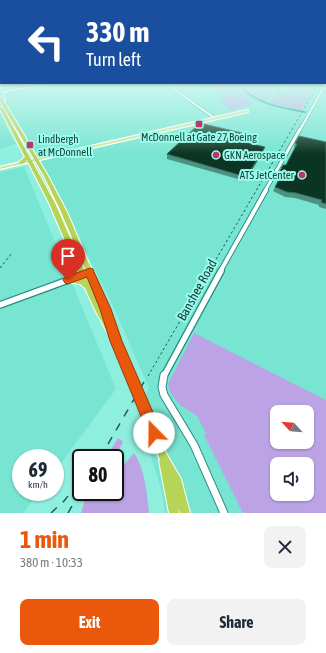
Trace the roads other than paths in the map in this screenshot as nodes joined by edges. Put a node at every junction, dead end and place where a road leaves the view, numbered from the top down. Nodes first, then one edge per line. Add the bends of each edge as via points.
1 (0, 107) edge
2 (5, 107) edge
3 (199, 107) edge
4 (313, 107) edge
5 (248, 111) dead end
6 (216, 119) junction
7 (28, 160) junction
8 (36, 160) junction
9 (20, 163) joint
10 (0, 169) edge
11 (77, 262) junction
12 (86, 273) junction
13 (68, 280) junction
14 (87, 286) junction
15 (0, 305) edge
16 (116, 341) junction
17 (163, 456) junction
18 (174, 513) edge
19 (185, 513) edge
20 (224, 513) edge

1 - 7 highway
2 - 8 highway
3 - 6 street
4 - 20 street, Banshee Road via 198,310 163,378 164,395 191,440
5 - 6 main road
6 - 8 main road
7 - 8 main road
7 - 9 highway
7 - 10 main road
7 - 11 highway via 54,207
8 - 12 highway via 61,207
9 - 10 main road
11 - 12 highway
11 - 13 highway
12 - 13 street
12 - 14 highway
12 - 16 highway via 106,309
13 - 14 highway via 82,282
13 - 15 street
14 - 16 highway
16 - 17 highway
17 - 18 highway
17 - 19 highway via 176,479

